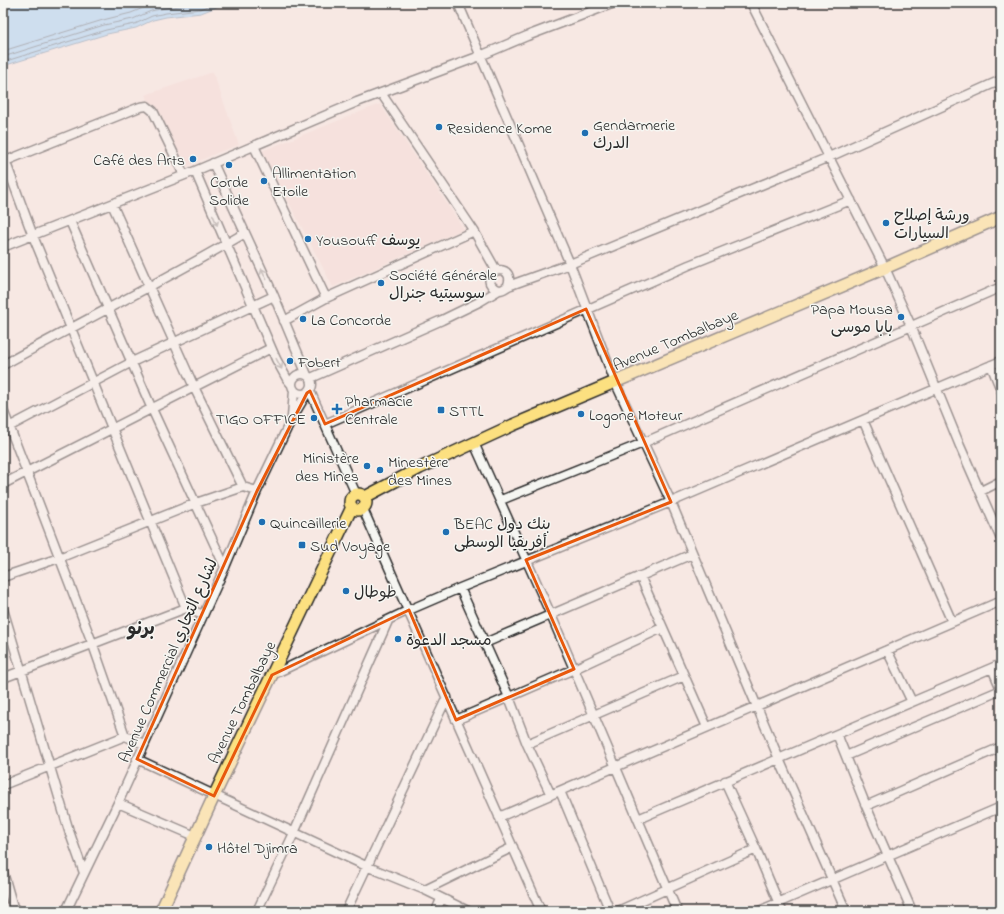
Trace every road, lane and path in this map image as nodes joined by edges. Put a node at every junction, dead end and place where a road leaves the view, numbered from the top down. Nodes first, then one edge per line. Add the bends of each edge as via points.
1 (458, 3) edge
2 (614, 3) edge
3 (751, 3) edge
4 (480, 56) junction
5 (1001, 80) edge
6 (381, 93) junction
7 (254, 146) junction
8 (829, 157) junction
9 (4, 159) edge
10 (213, 163) junction
11 (195, 171) junction
12 (184, 175) junction
13 (851, 200) junction
14 (112, 204) junction
15 (1001, 217) edge
16 (70, 221) junction
17 (474, 231) junction
18 (245, 233) junction
19 (34, 236) junction
20 (226, 244) junction
21 (3, 247) edge
22 (570, 264) junction
23 (885, 268) junction
24 (496, 270) junction
25 (508, 285) junction
26 (149, 288) junction
27 (1001, 288) edge
28 (499, 290) junction
29 (274, 296) junction
30 (326, 298) junction
31 (253, 305) junction
32 (108, 309) junction
33 (586, 309) junction
34 (284, 321) junction
35 (911, 326) junction
36 (72, 327) junction
37 (175, 342) junction
38 (271, 348) junction
39 (1001, 361) edge
40 (132, 362) junction
41 (3, 365) edge
42 (991, 365) junction
43 (309, 376) junction
44 (94, 382) junction
45 (615, 382) junction
46 (194, 387) junction
47 (293, 387) junction
48 (936, 388) junction
49 (1001, 390) edge
50 (308, 392) junction
51 (152, 409) junction
52 (3, 410) edge
53 (292, 420) junction
54 (863, 420) junction
55 (325, 424) junction
56 (6, 428) edge
57 (112, 428) junction
58 (474, 443) junction
59 (643, 443) junction
60 (26, 471) junction
61 (1001, 481) edge
62 (3, 484) edge
63 (243, 486) junction
64 (257, 491) junction
65 (981, 491) junction
66 (361, 495) junction
67 (501, 500) junction
68 (671, 502) junction
69 (196, 503) junction
70 (352, 507) junction
71 (363, 509) junction
72 (151, 522) junction
73 (1001, 539) edge
74 (692, 554) junction
75 (59, 558) junction
76 (526, 560) junction
77 (225, 567) junction
78 (640, 576) junction
79 (3, 577) edge
80 (460, 588) junction
81 (1001, 601) edge
82 (186, 608) junction
83 (3, 609) edge
84 (409, 610) junction
85 (551, 614) junction
86 (203, 615) junction
87 (388, 621) junction
88 (952, 622) junction
89 (662, 628) junction
90 (485, 643) junction
91 (93, 644) junction
92 (887, 650) junction
93 (1001, 664) edge
94 (992, 668) junction
95 (574, 669) junction
96 (21, 672) junction
97 (272, 674) junction
98 (684, 676) junction
99 (3, 678) edge
100 (1001, 690) edge
101 (447, 697) junction
102 (509, 697) junction
103 (912, 702) junction
104 (757, 706) junction
105 (593, 716) junction
106 (456, 720) junction
107 (707, 728) junction
108 (837, 734) junction
109 (125, 736) junction
110 (144, 744) junction
111 (527, 744) junction
112 (1001, 747) edge
113 (846, 756) junction
114 (137, 759) junction
115 (779, 759) junction
116 (50, 767) junction
117 (615, 767) junction
118 (725, 781) junction
119 (3, 785) edge
120 (560, 791) junction
121 (551, 795) junction
122 (214, 796) junction
123 (118, 803) junction
124 (866, 806) junction
125 (1000, 810) edge
126 (499, 817) junction
127 (638, 819) junction
128 (294, 833) junction
129 (195, 836) junction
130 (512, 847) junction
131 (756, 849) junction
132 (887, 856) junction
133 (366, 866) junction
134 (3, 872) edge
135 (84, 873) junction
136 (832, 879) junction
137 (425, 890) junction
138 (668, 890) junction
139 (441, 899) junction
140 (778, 902) junction
141 (3, 908) edge
142 (15, 909) edge
143 (66, 911) edge
144 (161, 911) edge
145 (257, 911) edge
146 (346, 911) edge
147 (436, 911) edge
148 (468, 911) edge
149 (541, 911) edge
150 (610, 911) edge
151 (618, 911) edge
152 (677, 911) edge
153 (759, 911) edge
154 (782, 911) edge
155 (846, 911) edge
156 (912, 911) edge

1 - 4 street
2 - 4 street
3 - 8 street
4 - 6 street
4 - 22 street
5 - 8 street
6 - 7 street
6 - 17 street
7 - 10 street
7 - 30 street
8 - 13 street
8 - 22 street
9 - 12 street via 147,106 153,111
9 - 19 street
10 - 11 street
10 - 18 street
11 - 12 street
11 -> 20 street
12 - 14 street
13 - 23 street
13 - 33 street
14 - 16 street
14 - 26 street
15 - 23 main road, Avenue Tombalbaye
16 - 19 street
16 - 32 street
17 - 24 street
17 - 30 street
18 - 20 street
29 -> 18 street
19 - 21 street
19 - 36 street
20 - 26 street
20 - 31 street
22 - 25 street
22 - 33 street
23 - 35 street
23 - 45 main road, Avenue Tombalbaye
24 - 25 street via 506,272 510,281
24 - 28 street via 491,274 489,281
25 - 28 street
26 - 32 street
26 - 37 street
27 - 35 street
28 - 43 street via 442,320
29 - 31 street
29 - 34 street
30 - 34 street
31 - 37 street
31 - 38 street
32 - 36 street
32 - 40 street
33 - 45 street
33 - 55 street
34 - 43 street
35 - 48 street
35 - 59 street
36 - 41 street
36 - 44 street
37 - 40 street
37 - 46 street
38 - 46 street
38 -> 47 street
39 - 42 street
40 - 44 street
40 - 51 street
42 - 48 street
42 - 49 street
43 - 47 street via 303,374 295,377
43 - 50 street via 313,385
44 - 56 street
44 - 57 street
45 - 58 main road, Avenue Tombalbaye
45 - 59 street
46 - 51 street
46 - 63 street
47 - 50 street via 301,394
47 - 53 street
48 - 54 street
48 - 65 street
50 - 53 street, Avenue Commercial لشارع التجاري
50 - 55 street
51 - 57 street
51 - 69 street
52 - 56 street
53 - 64 street, Avenue Commercial لشارع التجاري
54 - 68 street
54 - 88 street
55 - 66 street
56 - 60 street
57 - 60 street
57 - 72 street
58 - 66 main road, Avenue Tombalbaye
58 - 67 street
59 - 67 street
59 - 68 street
60 - 62 street
60 - 75 street
61 - 65 street
63 - 64 street
63 - 69 street
64 - 77 street, Avenue Commercial لشارع التجاري
65 - 73 street
66 - 70 main road via 350,499
66 - 71 main road via 366,503
67 - 76 street
68 - 74 street
68 - 76 street
69 - 72 street
69 - 77 street
70 - 71 main road via 357,510
70 - 97 main road, Avenue Tombalbaye
71 - 84 street
72 - 75 street
72 - 82 street
74 - 78 street
74 - 104 street
75 - 79 street
75 - 91 street
76 - 80 street
76 - 85 street
77 - 86 street, Avenue Commercial لشارع التجاري
78 - 85 street
78 - 89 street
80 - 84 street
80 - 90 street
81 - 88 street
82 - 86 street
82 - 91 street
83 - 96 street
84 - 87 street
84 - 101 street
85 - 90 street
85 - 95 street
86 - 110 street, Avenue Commercial لشارع التجاري
87 - 97 street
87 - 128 street
88 - 92 street
89 - 95 street
89 - 98 street
90 - 102 street
91 - 96 street
91 - 109 street
92 - 103 street
92 - 104 street
93 - 94 street
94 - 100 street
94 - 103 street
95 - 102 street
95 - 105 street
96 - 99 street
96 - 116 street
97 - 122 main road, Avenue Tombalbaye
98 - 105 street
98 - 107 street
100 - 113 street
101 - 106 street
101 - 133 street
102 - 106 street
102 - 111 street
103 - 108 street
104 - 107 street
104 - 115 street
105 - 111 street
105 - 117 street
106 - 126 street
107 - 117 street
108 - 113 street
108 - 115 street
109 - 110 street
109 - 116 street
110 - 114 street, Avenue Commercial لشارع التجاري
111 - 121 street
112 - 124 street
113 - 124 street
114 - 122 street
114 - 123 street, Avenue Commercial لشارع التجاري
115 - 118 street
115 - 136 street
116 - 119 street
116 - 135 street
117 - 120 street
117 - 127 street
118 - 127 street
118 - 131 street
120 - 121 street
120 - 150 street
121 - 126 street
122 - 128 street
122 - 129 main road, Avenue Tombalbaye
123 - 129 street
123 - 135 street, Avenue Commercial لشارع التجاري
124 - 132 street
125 - 132 street
126 - 130 street
127 - 138 street
128 - 133 street
128 - 145 street
129 - 144 main road, Avenue Tombalbaye
130 - 137 street
130 - 149 street
131 - 138 street
131 - 140 street
132 - 136 street
132 - 156 street
133 - 137 street
133 - 146 street
134 - 142 street
135 - 143 street, Avenue Commercial لشارع التجاري
136 - 140 street
136 - 155 street
137 - 139 street
138 - 151 street
138 - 152 street
139 - 147 street
139 - 148 street
140 - 153 street
140 - 154 street
141 - 142 street

